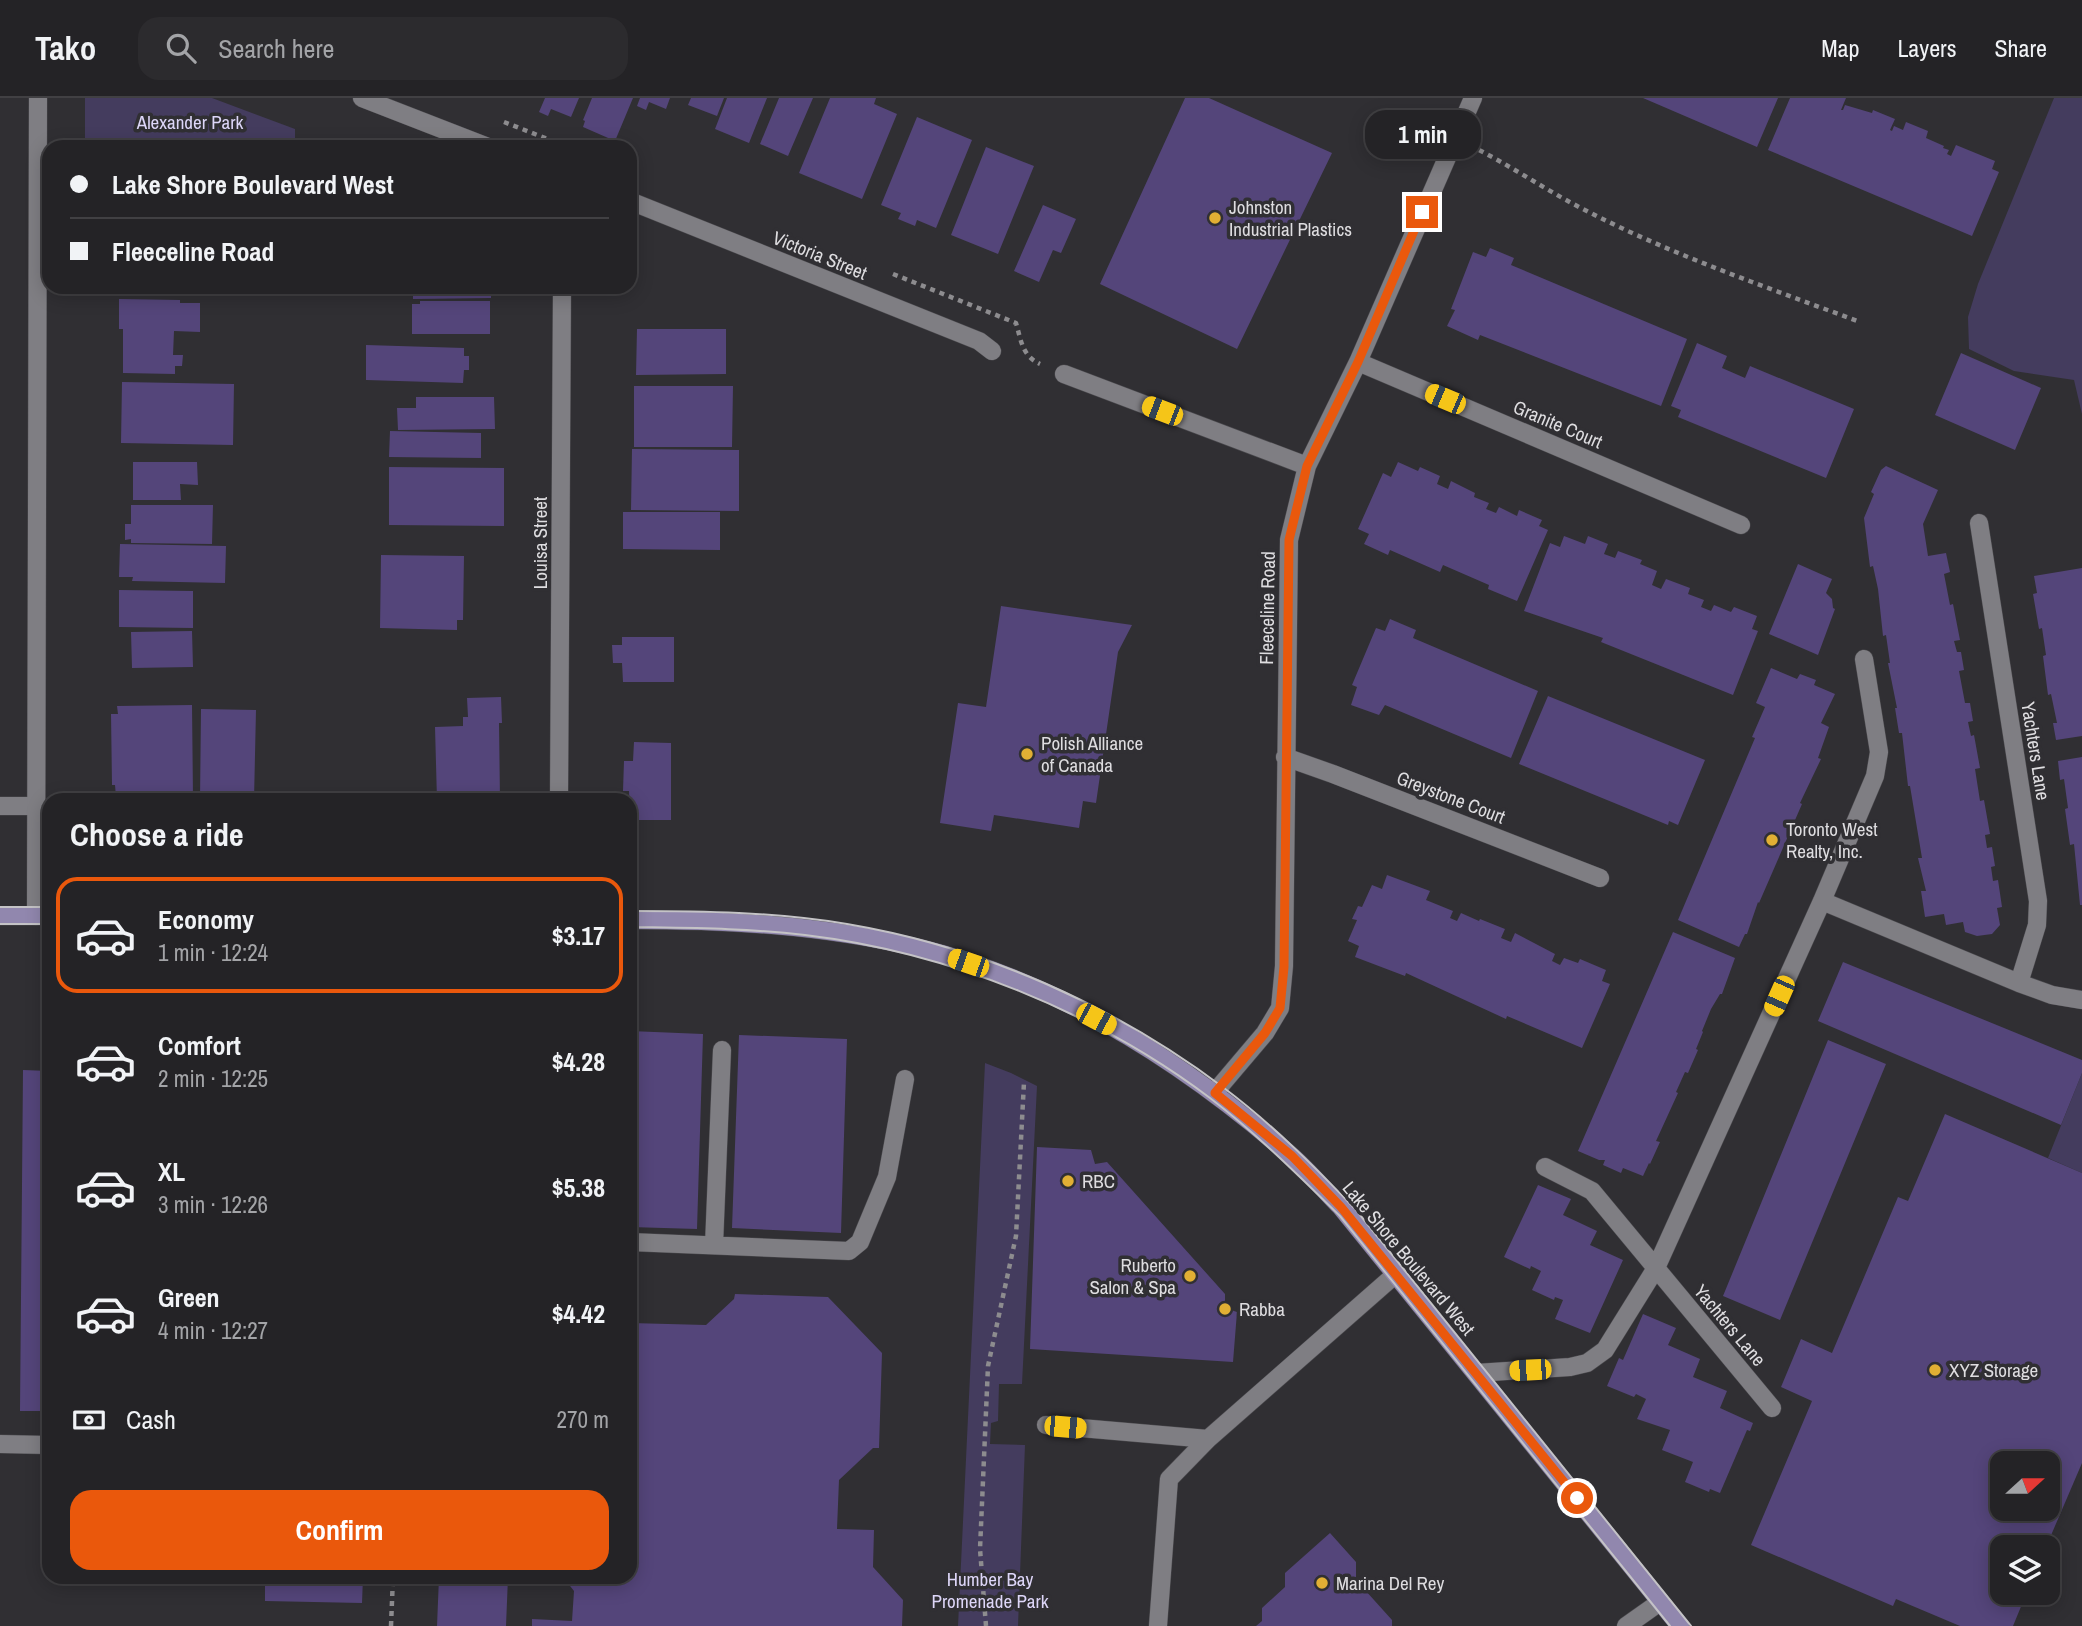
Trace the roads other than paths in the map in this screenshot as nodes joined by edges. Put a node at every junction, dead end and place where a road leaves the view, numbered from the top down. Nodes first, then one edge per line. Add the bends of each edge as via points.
1 (38, 98) edge
2 (362, 98) edge
3 (1473, 98) edge
4 (470, 140) edge
5 (637, 204) edge
6 (562, 294) edge
7 (992, 351) dead end
8 (1358, 362) junction
9 (1064, 374) dead end
10 (1307, 466) junction
11 (1979, 523) dead end
12 (1741, 525) dead end
13 (1864, 659) dead end
14 (1285, 757) junction
15 (559, 793) edge
16 (0, 806) edge
17 (35, 806) junction
18 (1600, 878) dead end
19 (1822, 901) junction
20 (42, 902) edge
21 (0, 916) edge
22 (42, 916) edge
23 (637, 920) edge
24 (2019, 983) junction
25 (2082, 1000) edge
26 (722, 1049) dead end
27 (905, 1079) dead end
28 (1215, 1093) junction
29 (1545, 1167) dead end
30 (637, 1242) edge
31 (714, 1245) junction
32 (1656, 1268) junction
33 (1397, 1273) junction
34 (1476, 1373) junction
35 (1772, 1408) dead end
36 (1046, 1425) dead end
37 (1208, 1439) junction
38 (0, 1444) edge
39 (42, 1445) edge
40 (1660, 1602) junction
41 (1158, 1626) edge
42 (1626, 1626) edge
43 (1680, 1626) edge

1 - 17 street
2 - 4 street
3 - 8 street, Fleeceline Road
5 - 7 street, Victoria Street via 979,341
6 - 15 street, Louisa Street
8 - 10 street, Fleeceline Road
8 - 12 street, Granite Court
9 - 10 street
10 - 14 street, Fleeceline Road via 1289,540
11 - 24 street, Yachters Lane via 2038,901 2037,925
13 - 19 street via 1879,752 1875,776
14 - 18 street, Greystone Court
14 - 28 street, Fleeceline Road via 1280,1008
16 - 17 street
17 - 20 street
19 - 24 street
19 - 32 street
21 - 22 main road
23 - 28 main road, Lake Shore Boulevard West via 800,927 942,955 1049,994 1144,1044
24 - 25 street
26 - 31 street
27 - 31 street via 887,1177 860,1242 849,1251
28 - 33 main road, Lake Shore Boulevard West via 1292,1156
29 - 32 street, Yachters Lane via 1592,1191
30 - 31 street
32 - 34 street via 1605,1350 1587,1363
32 - 35 street, Yachters Lane
33 - 34 main road, Lake Shore Boulevard West
33 - 37 street
34 - 40 main road, Lake Shore Boulevard West
36 - 37 street
37 - 41 street via 1168,1479
38 - 39 street
40 - 42 street
40 - 43 main road, Lake Shore Boulevard West

